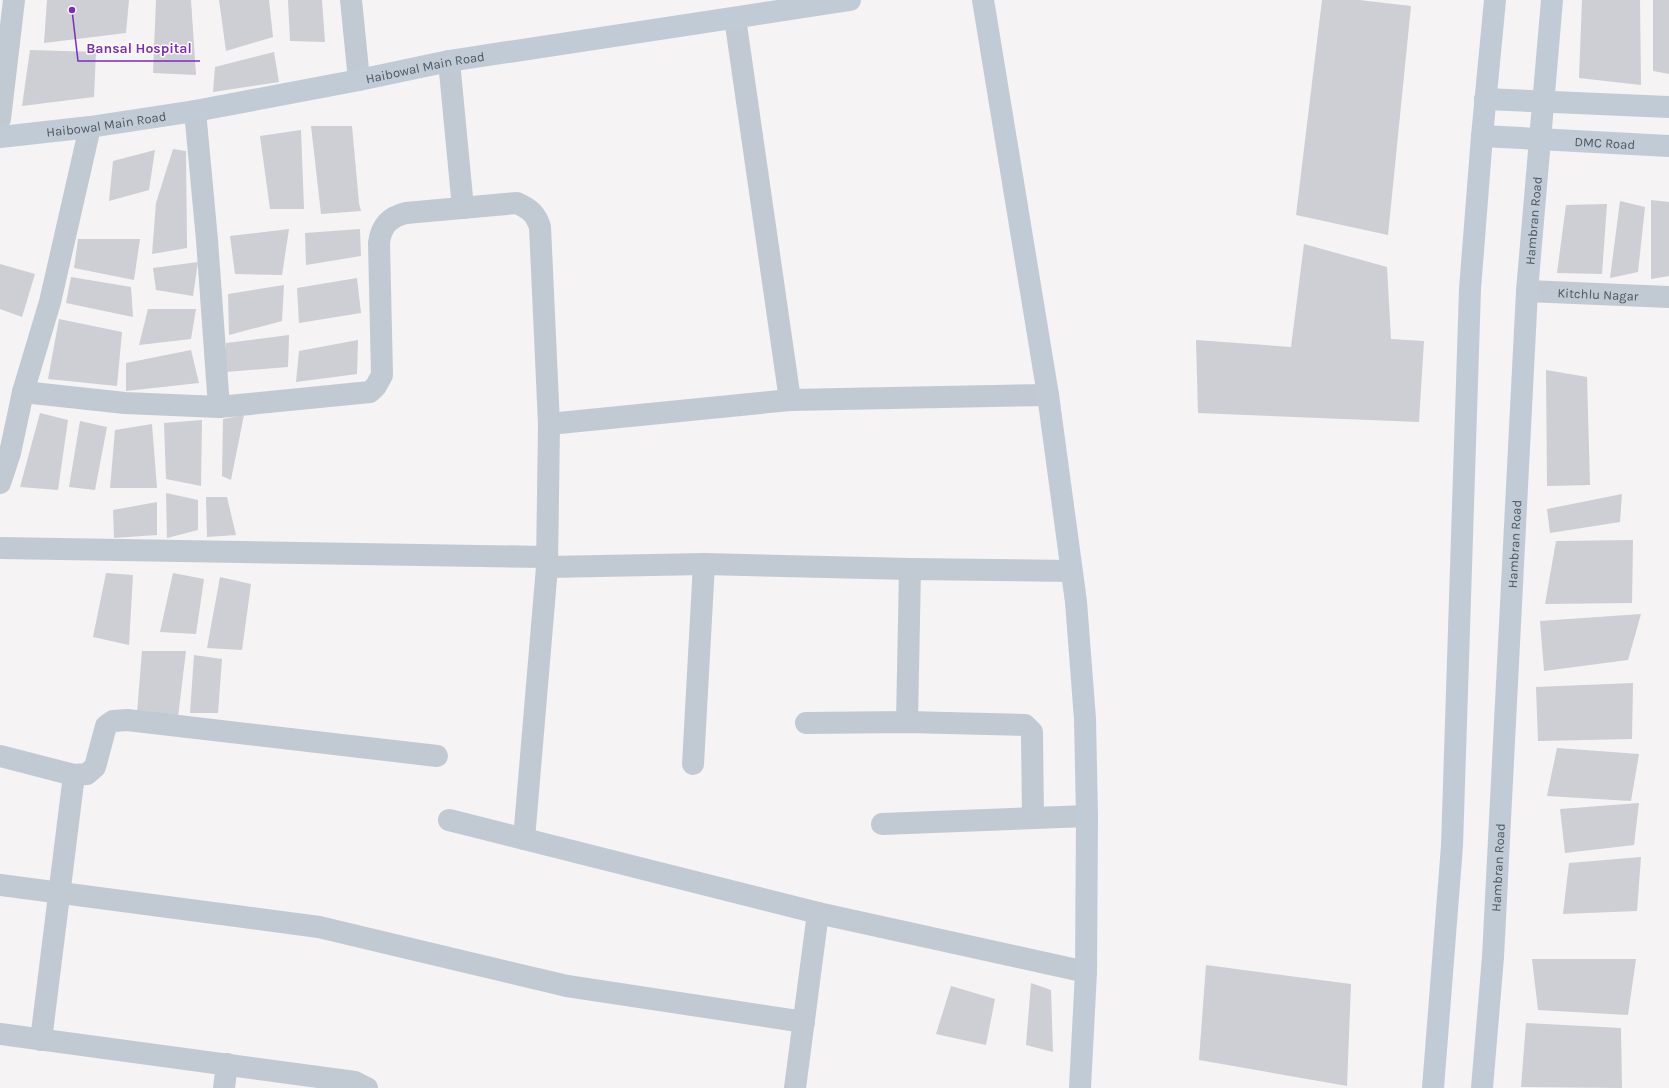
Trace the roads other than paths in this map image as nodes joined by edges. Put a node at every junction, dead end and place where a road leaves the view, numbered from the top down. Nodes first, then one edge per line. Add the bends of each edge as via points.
1 (14, 0) edge
2 (351, 0) edge
3 (850, 0) edge
4 (983, 0) edge
5 (1495, 0) edge
6 (1552, 0) edge
7 (735, 18) junction
8 (449, 61) junction
9 (359, 80) junction
10 (1485, 99) junction
11 (1544, 101) junction
12 (1669, 107) edge
13 (195, 111) junction
14 (0, 120) edge
15 (90, 127) junction
16 (1482, 136) junction
17 (0, 137) edge
18 (1541, 139) junction
19 (1669, 146) edge
20 (463, 208) junction
21 (1527, 290) junction
22 (1669, 297) edge
23 (23, 392) junction
24 (1048, 395) junction
25 (790, 400) junction
26 (219, 407) junction
27 (548, 424) junction
28 (0, 483) edge
29 (0, 548) edge
30 (547, 562) junction
31 (704, 564) junction
32 (910, 569) junction
33 (1070, 571) junction
34 (907, 722) junction
35 (806, 723) dead end
36 (0, 756) edge
37 (437, 756) dead end
38 (693, 764) dead end
39 (74, 775) junction
40 (1087, 816) junction
41 (1033, 818) junction
42 (449, 820) dead end
43 (882, 824) dead end
44 (524, 839) junction
45 (0, 885) edge
46 (59, 893) junction
47 (818, 913) junction
48 (1086, 972) junction
49 (804, 1022) junction
50 (0, 1034) edge
51 (41, 1040) junction
52 (227, 1064) junction
53 (224, 1088) edge
54 (367, 1088) edge
55 (795, 1088) edge
56 (1080, 1088) edge
57 (1433, 1088) edge
58 (1482, 1088) edge

1 - 14 street
2 - 9 street
3 - 7 street, Haibowal Main Road
4 - 24 street
5 - 10 street
6 - 11 street, Hambran Road
7 - 8 street, Haibowal Main Road
7 - 25 street
8 - 9 street, Haibowal Main Road
8 - 20 street
9 - 13 street, Haibowal Main Road
10 - 11 street
10 - 16 street
11 - 12 street
11 - 18 street, Hambran Road
13 - 15 street, Haibowal Main Road
13 - 26 street
15 - 17 street, Haibowal Main Road
15 - 23 street via 50,302
16 - 18 street, DMC Road
16 - 57 street via 1470,289 1452,846
18 - 19 street, DMC Road
18 - 21 street, Hambran Road
20 - 26 street via 398,215 384,225 379,243 382,375 370,392
20 - 27 street via 517,203 531,210 537,218 540,227
21 - 22 street, Kitchlu Nagar
21 - 58 street, Hambran Road via 1494,941
23 - 26 street via 126,403
23 - 28 street via 10,453
24 - 25 street
24 - 33 street
25 - 27 street
27 - 30 street
29 - 30 street
30 - 31 street
30 - 44 street
31 - 32 street
31 - 38 street
32 - 33 street
32 - 34 street
33 - 40 street via 1076,602 1085,719
34 - 35 street
34 - 41 street via 1025,725 1032,732
36 - 39 street
37 - 39 street via 127,720 113,721 106,726 95,767 87,774
39 - 46 street
40 - 41 street
40 - 48 street
41 - 43 street
42 - 44 street
44 - 47 street
45 - 46 street
46 - 49 street via 319,927 567,986
46 - 51 street
47 - 48 street
47 - 49 street
48 - 56 street
49 - 55 street
50 - 51 street
51 - 52 street
52 - 53 street
52 - 54 street via 355,1082

